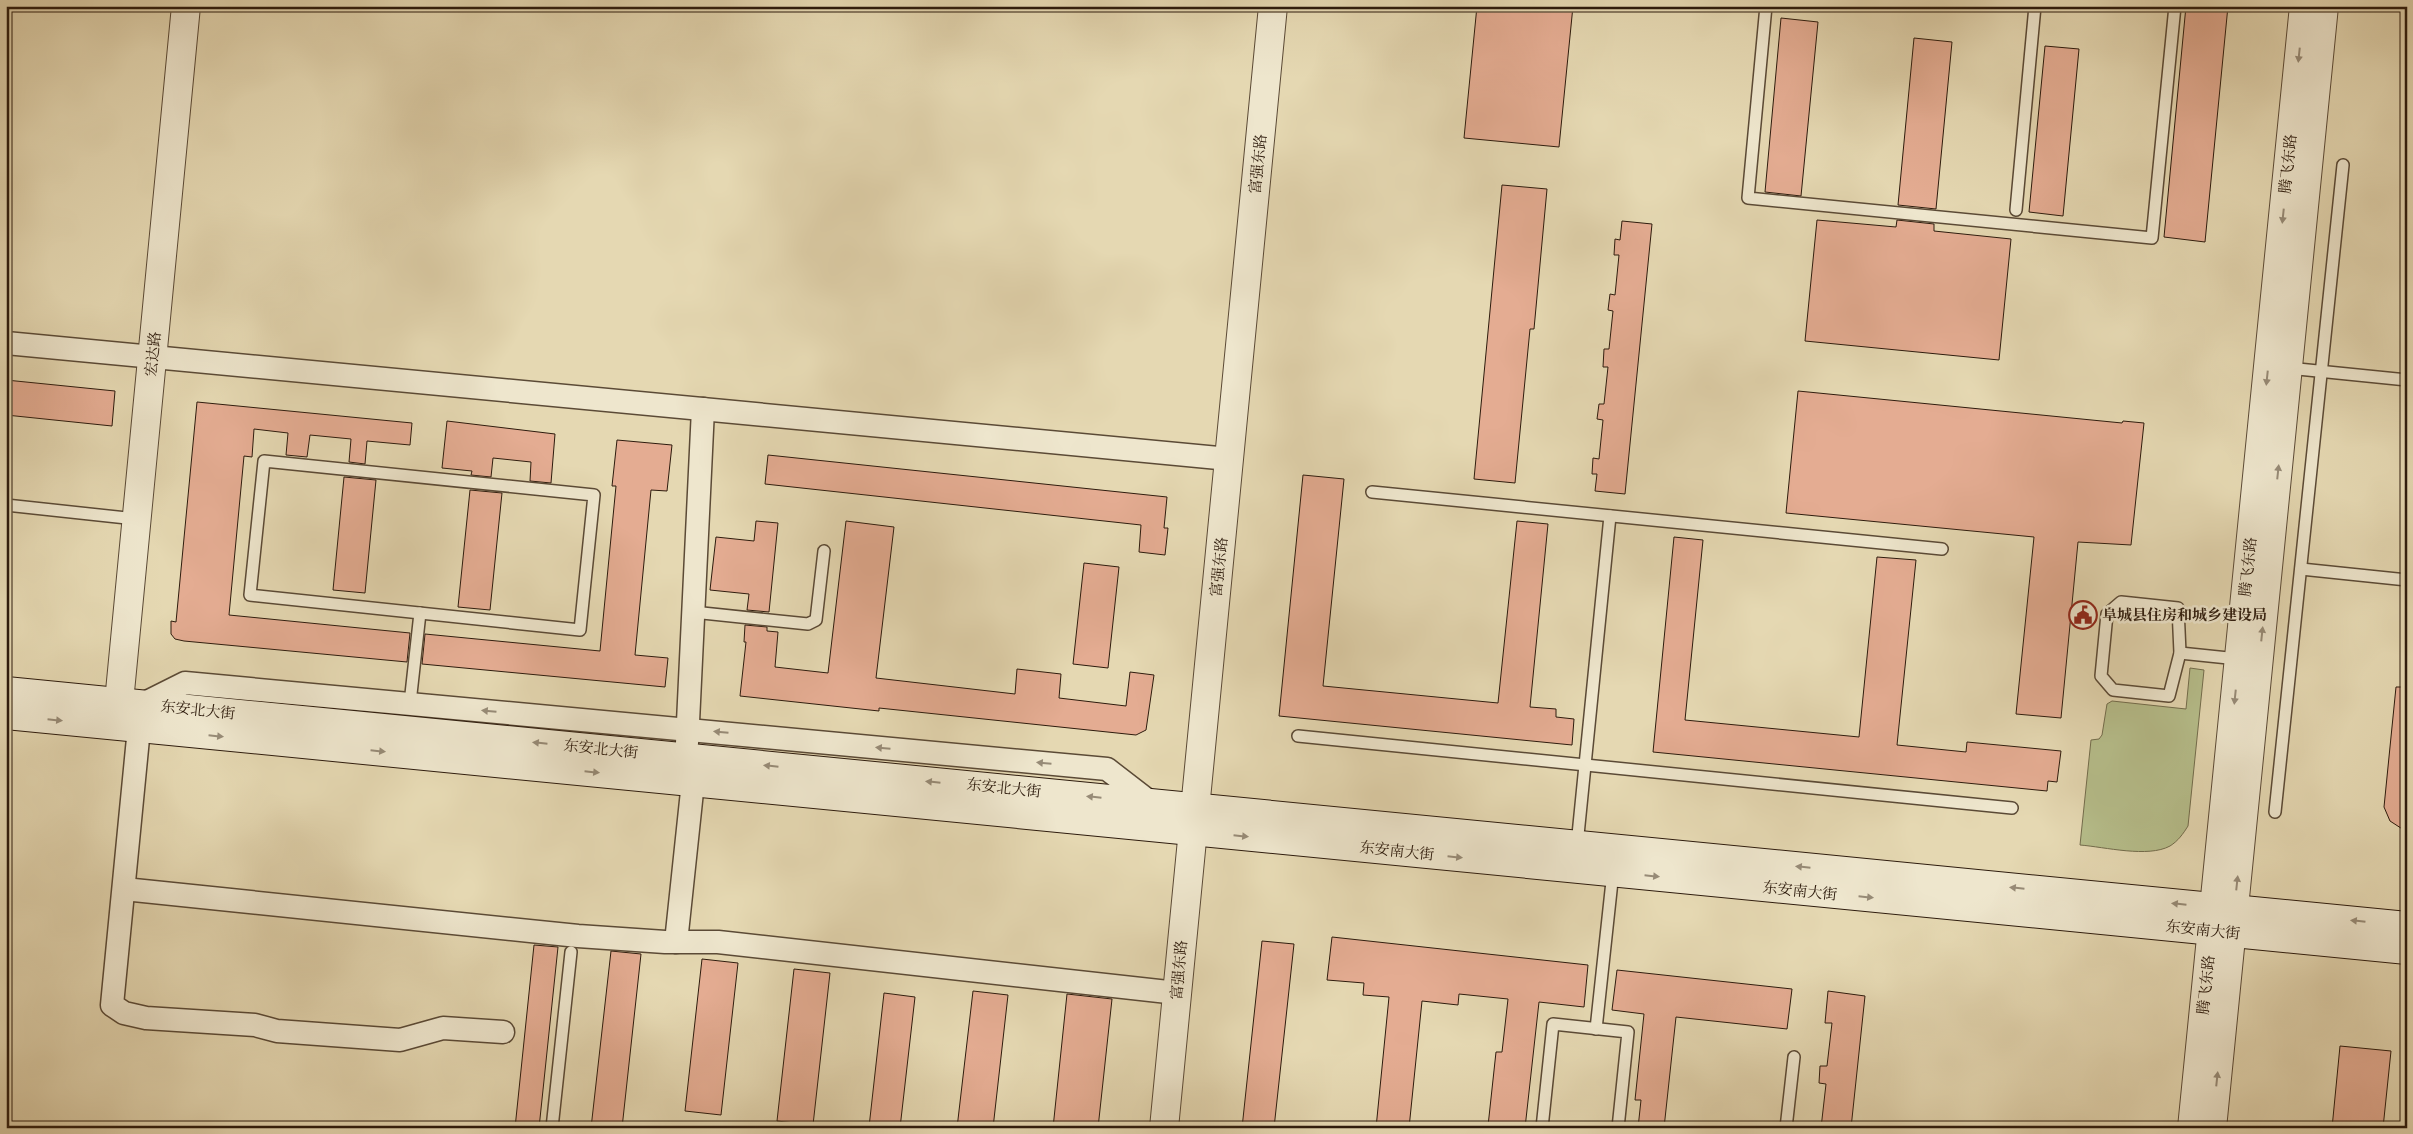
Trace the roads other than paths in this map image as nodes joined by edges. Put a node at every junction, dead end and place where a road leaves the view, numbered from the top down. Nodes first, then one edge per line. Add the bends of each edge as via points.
1 (186, 6) edge
2 (1273, 6) edge
3 (1766, 6) edge
4 (2035, 6) edge
5 (2175, 6) edge
6 (2304, 6) edge
7 (2324, 6) edge
8 (2343, 165) dead end
9 (2016, 210) dead end
10 (6, 343) edge
11 (152, 357) junction
12 (2288, 368) junction
13 (2321, 372) junction
14 (2407, 380) edge
15 (703, 409) junction
16 (1229, 459) junction
17 (1372, 492) dead end
18 (6, 505) edge
19 (1610, 516) junction
20 (136, 519) junction
21 (1942, 549) dead end
22 (824, 551) dead end
23 (2301, 569) junction
24 (2407, 580) edge
25 (693, 612) junction
26 (420, 613) junction
27 (2180, 653) junction
28 (2238, 659) junction
29 (6, 691) edge
30 (410, 703) junction
31 (134, 711) junction
32 (6, 715) edge
33 (687, 729) junction
34 (1298, 736) dead end
35 (1585, 765) junction
36 (690, 770) junction
37 (1151, 803) junction
38 (2012, 808) dead end
39 (2275, 812) dead end
40 (1194, 819) junction
41 (1577, 845) junction
42 (1613, 872) junction
43 (124, 889) junction
44 (2223, 920) junction
45 (2407, 926) edge
46 (676, 942) junction
47 (2407, 950) edge
48 (571, 952) dead end
49 (1177, 993) junction
50 (1596, 1029) junction
51 (503, 1032) dead end
52 (1794, 1057) dead end
53 (552, 1128) edge
54 (1164, 1128) edge
55 (1542, 1128) edge
56 (1618, 1128) edge
57 (1786, 1128) edge
58 (2192, 1128) edge
59 (2212, 1128) edge

1 - 11 main road, 宏达路
2 - 16 main road, 富强东路
3 - 5 lane via 1748,198 2152,238
4 - 9 lane
6 -> 28 main road, 腾飞东路
7 - 12 main road, 腾飞东路
8 - 13 lane
10 - 11 street
11 - 15 street
11 - 20 main road, 宏达路
12 - 13 lane
44 -> 12 main road, 腾飞东路
13 - 14 lane
13 - 23 lane
15 - 16 street
15 - 25 street
16 - 40 main road, 富强东路
17 - 19 lane
18 - 20 lane
19 - 21 lane
19 - 35 lane
20 - 31 main road, 宏达路
22 - 25 lane via 816,620 808,624
23 - 24 lane
23 - 39 lane
25 - 33 street
26 - 26 lane via 580,630 594,495 264,461 250,595
26 - 30 lane
27 - 27 lane via 2169,696 2113,690 2101,676 2107,614 2121,602 2178,608
27 - 28 lane
28 -> 44 main road, 腾飞东路
29 - 31 main road, 东安北大街
30 - 31 street via 185,682
33 -> 30 street
32 -> 31 main road, 东安北大街
31 - 36 main road, 东安北大街
31 - 43 street
33 - 36 street
37 -> 33 street via 1107,769
34 - 35 lane
35 - 38 lane
35 - 41 lane
37 -> 36 main road, 东安北大街
36 - 40 main road, 东安北大街
36 - 46 street
37 - 40 main road, 东安北大街
40 - 41 main road, 东安南大街
40 -> 42 main road, 东安南大街
40 - 49 main road, 富强东路
44 -> 41 main road, 东安南大街
42 -> 44 main road, 东安南大街
42 - 50 lane
43 - 46 street via 578,936
43 - 51 street via 112,1005 124,1014 256,1024 277,1031 400,1040 443,1028
45 -> 44 main road, 东安南大街
44 - 47 main road, 东安南大街
44 - 58 main road, 腾飞东路
59 -> 44 main road, 腾飞东路
46 - 49 street via 718,942
48 - 53 lane
49 - 54 main road, 富强东路
50 - 55 lane via 1554,1024
50 - 56 lane via 1628,1032
52 - 57 lane

